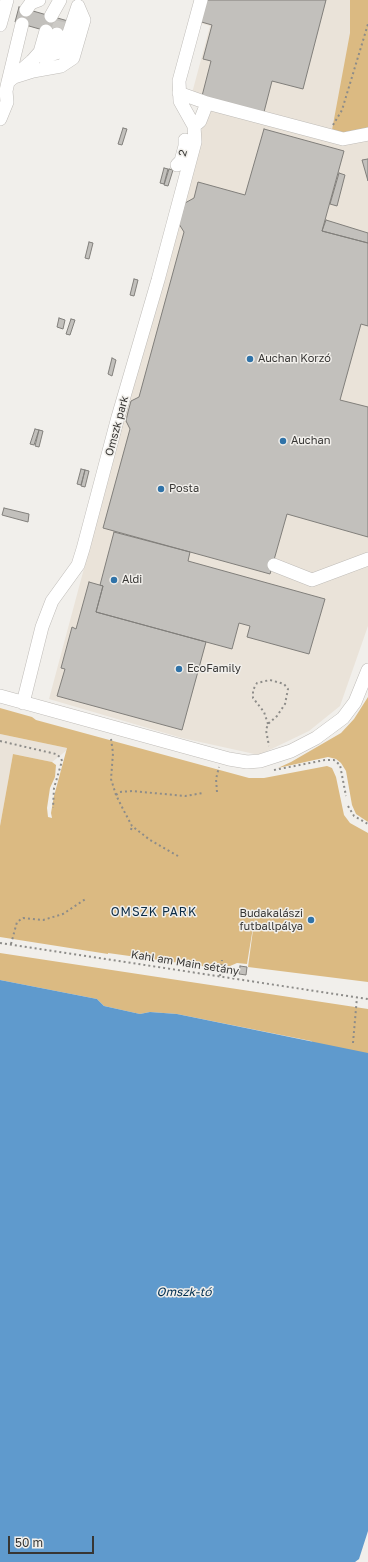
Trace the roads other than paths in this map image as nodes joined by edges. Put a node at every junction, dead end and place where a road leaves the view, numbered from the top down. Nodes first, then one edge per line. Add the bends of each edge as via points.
1 (7, 0) edge
2 (39, 0) edge
3 (60, 0) edge
4 (79, 3) edge
5 (199, 5) edge
6 (26, 10) dead end
7 (22, 24) dead end
8 (0, 25) edge
9 (46, 56) junction
10 (32, 61) junction
11 (7, 84) edge
12 (179, 94) junction
13 (208, 103) junction
14 (1, 118) edge
15 (194, 126) junction
16 (368, 134) edge
17 (190, 141) junction
18 (177, 166) dead end
19 (368, 559) edge
20 (274, 565) dead end
21 (368, 670) edge
22 (0, 696) edge
23 (23, 702) junction

1 - 8 lane
2 - 6 lane via 30,3
3 - 4 lane via 56,18
4 - 9 lane via 63,51
4 - 11 lane via 84,20 73,58 61,66 33,71
5 - 12 lane via 179,81
7 - 11 lane
9 - 10 lane
9 - 10 lane via 53,49 52,33
10 - 11 lane
11 - 14 lane via 7,102
12 - 13 lane
12 - 15 lane via 180,101
13 - 15 lane via 200,121
13 - 16 lane via 343,139
15 - 17 lane
17 - 18 lane via 179,153
17 - 23 lane, Omszk park via 154,293 83,549 78,565 52,601 42,627
19 - 20 lane via 312,580
21 - 23 lane via 355,702 343,718 316,738 291,751 266,760 247,762
22 - 23 lane

